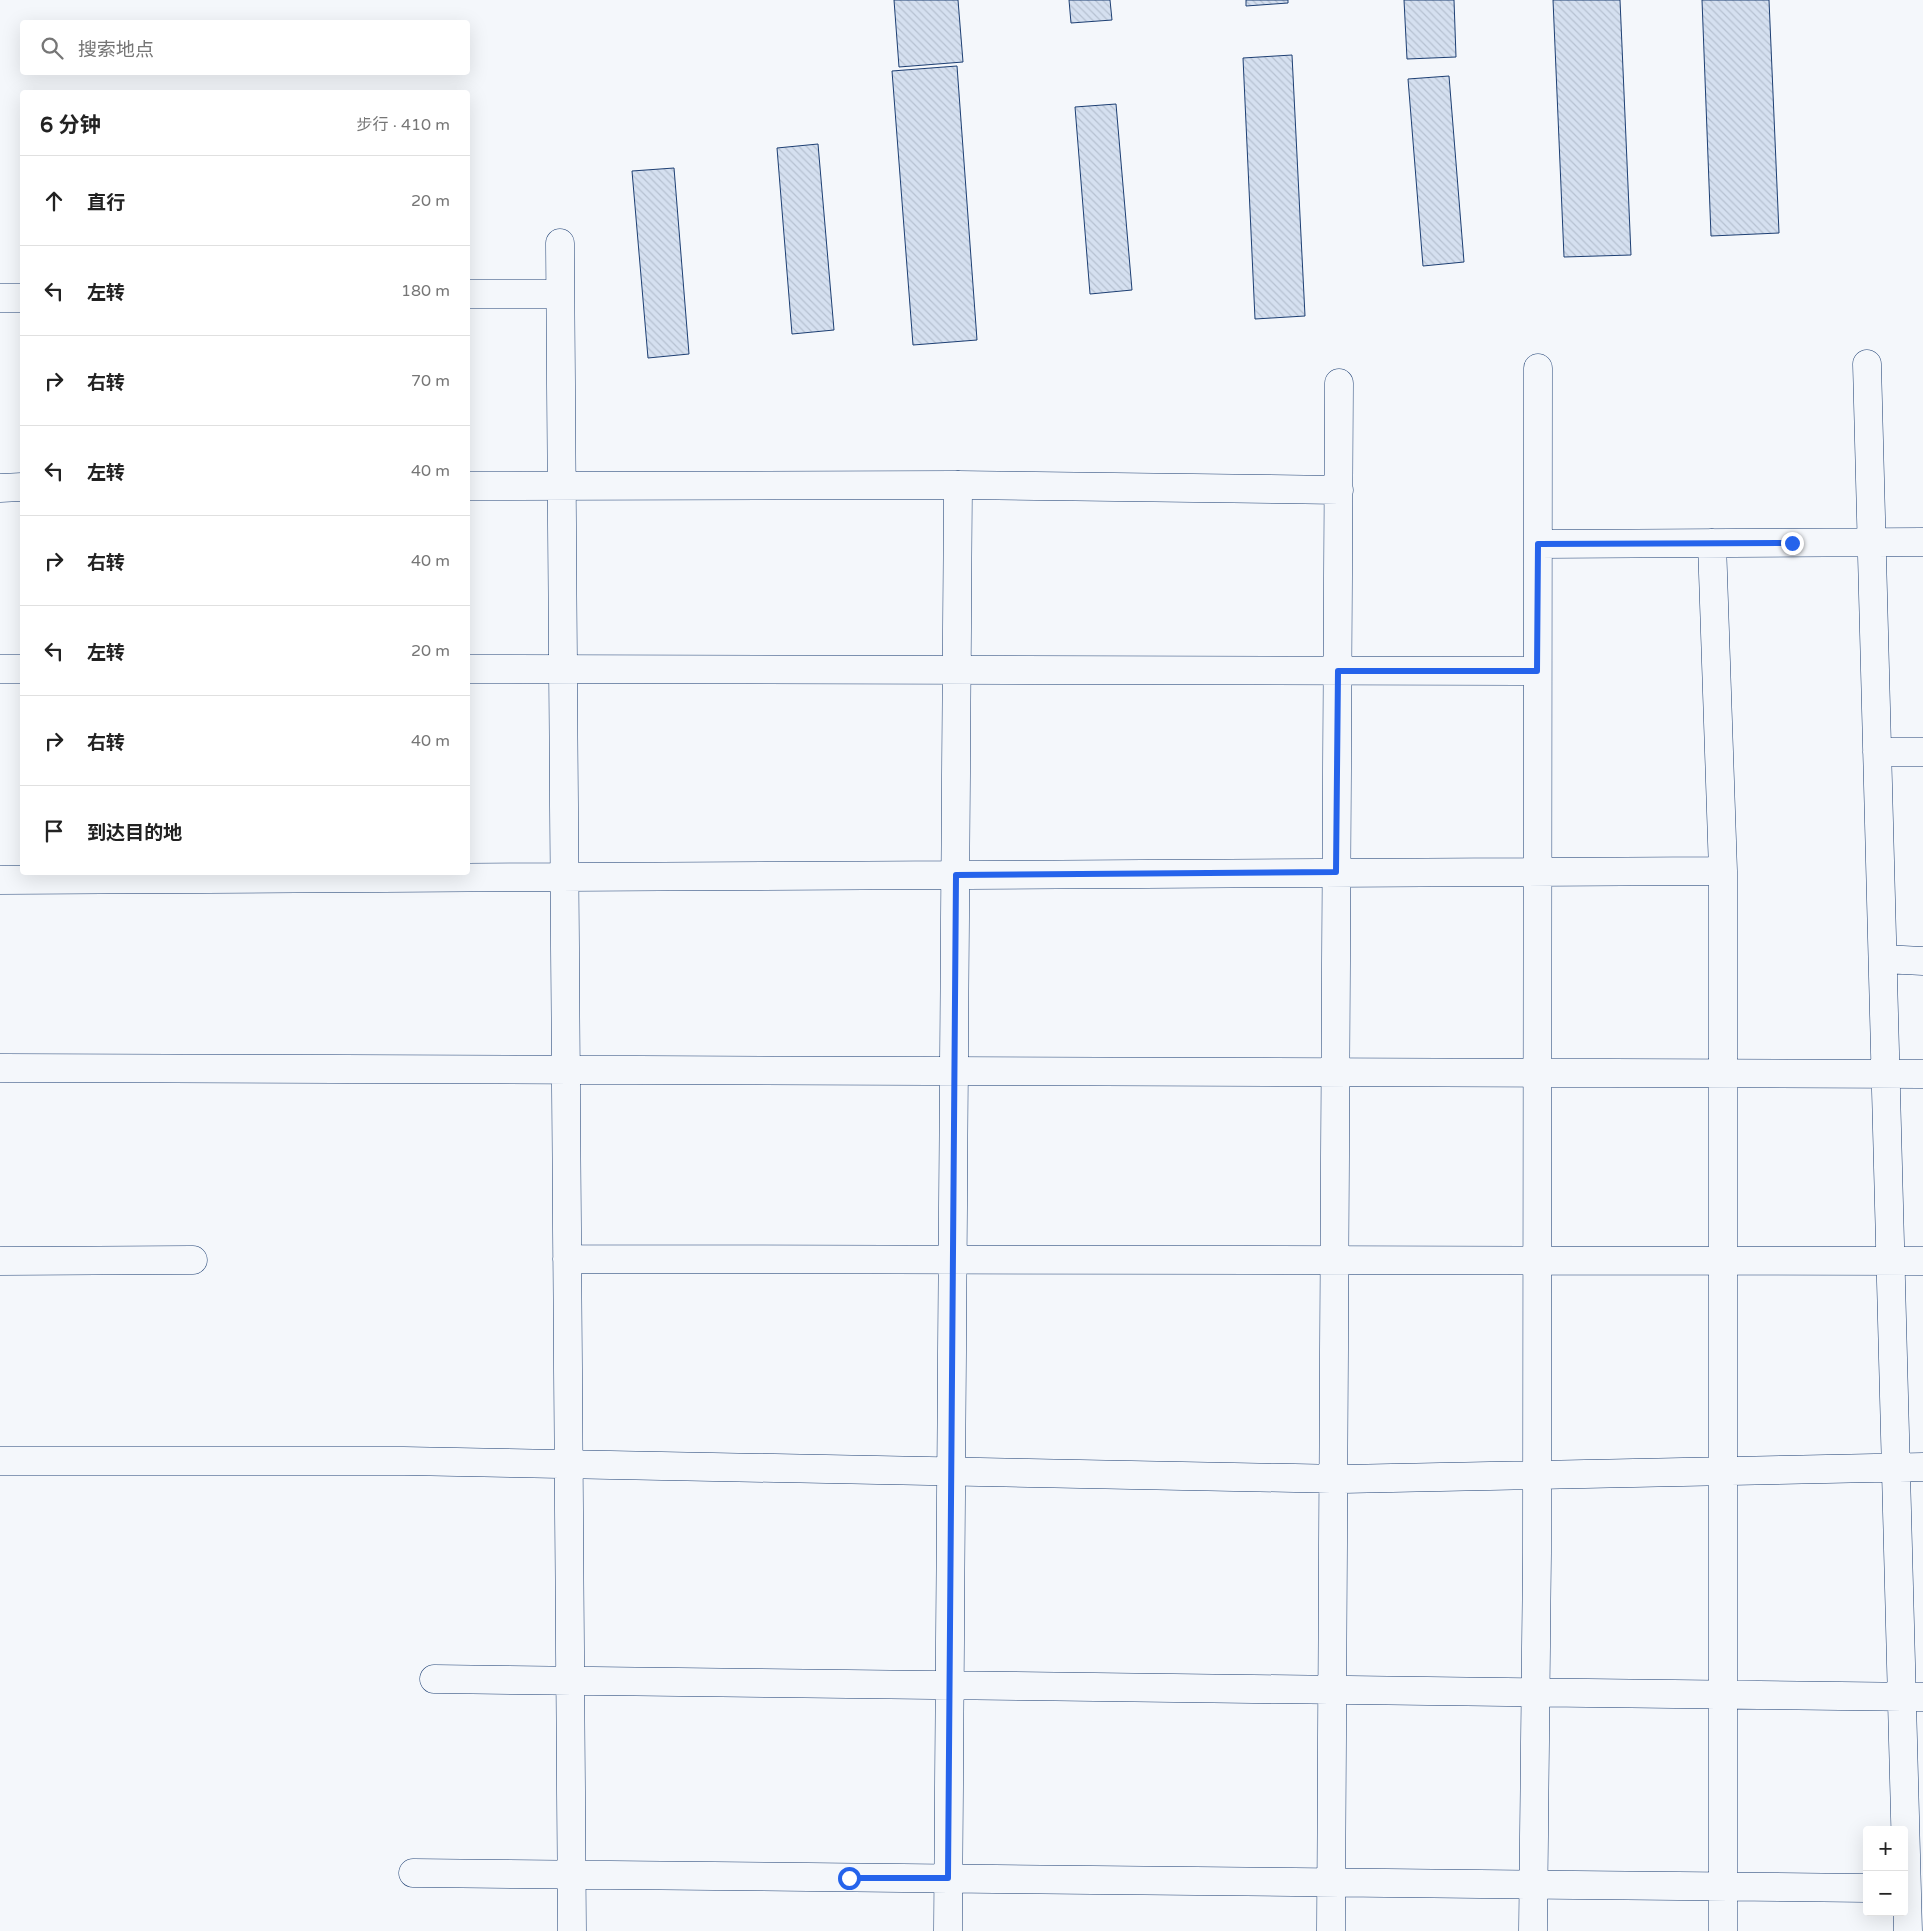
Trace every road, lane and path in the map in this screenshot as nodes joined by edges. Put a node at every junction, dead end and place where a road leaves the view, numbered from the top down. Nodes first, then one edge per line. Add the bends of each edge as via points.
1 (560, 243) dead end
2 (470, 294) edge
3 (560, 294) junction
4 (0, 298) edge
5 (20, 298) edge
6 (1867, 364) dead end
7 (1538, 368) dead end
8 (1339, 383) dead end
9 (958, 485) junction
10 (470, 486) edge
11 (561, 486) junction
12 (0, 488) edge
13 (20, 488) edge
14 (1338, 490) junction
15 (1923, 542) edge
16 (1712, 543) junction
17 (1872, 543) junction
18 (1538, 544) junction
19 (0, 669) edge
20 (20, 669) edge
21 (470, 669) edge
22 (562, 670) junction
23 (957, 670) junction
24 (1338, 671) junction
25 (1537, 671) junction
26 (1877, 752) junction
27 (1923, 752) edge
28 (1538, 871) junction
29 (1722, 871) junction
30 (1336, 872) junction
31 (956, 875) junction
32 (564, 877) junction
33 (0, 880) edge
34 (1883, 960) junction
35 (1923, 962) edge
36 (0, 1068) edge
37 (566, 1069) junction
38 (954, 1070) junction
39 (1336, 1071) junction
40 (1537, 1072) junction
41 (1722, 1072) junction
42 (1886, 1073) junction
43 (1923, 1074) edge
44 (567, 1258) junction
45 (193, 1260) dead end
46 (953, 1260) junction
47 (1334, 1260) junction
48 (0, 1261) edge
49 (1537, 1261) junction
50 (1723, 1261) junction
51 (1891, 1261) junction
52 (1923, 1262) edge
53 (0, 1461) edge
54 (568, 1464) junction
55 (1923, 1467) edge
56 (1896, 1468) junction
57 (952, 1471) junction
58 (1723, 1471) junction
59 (1537, 1475) junction
60 (1333, 1478) junction
61 (434, 1679) dead end
62 (570, 1681) junction
63 (950, 1686) junction
64 (1332, 1691) junction
65 (1536, 1694) junction
66 (1724, 1696) junction
67 (1913, 1698) edge
68 (413, 1873) dead end
69 (572, 1875) junction
70 (948, 1878) junction
71 (1331, 1883) junction
72 (1534, 1884) junction
73 (1723, 1886) junction
74 (1863, 1888) edge
75 (1911, 1888) edge
76 (572, 1931) edge
77 (948, 1931) edge
78 (1330, 1931) edge
79 (1533, 1931) edge
80 (1723, 1931) edge
81 (1908, 1931) edge

1 - 3 street
2 - 3 street
3 - 11 street
4 - 5 street
6 - 17 street
7 - 18 street
8 - 14 street
9 - 11 street
9 - 14 street
9 - 23 street
10 - 11 street
11 - 22 street
12 - 13 street
14 - 24 street
15 - 17 street
16 - 17 street
16 - 18 street
16 - 29 street
17 - 26 street
18 - 25 street
19 - 20 street
21 - 22 street
22 - 23 street
22 - 32 street
23 - 24 street
23 - 31 street
24 - 25 street
24 - 30 street
25 - 28 street
26 - 27 street
26 - 34 street
28 - 29 street
28 - 30 street
28 - 40 street
29 - 41 street
30 - 31 street
30 - 39 street
31 - 32 street
31 - 38 street
32 - 33 street
32 - 37 street
34 - 35 street
34 - 42 street
36 - 37 street
37 - 38 street
37 - 44 street
38 - 39 street
38 - 46 street
39 - 40 street
39 - 47 street
40 - 41 street
40 - 49 street
41 - 42 street
41 - 50 street
42 - 43 street
42 - 51 street
44 - 46 street
44 - 54 street
45 - 48 street
46 - 47 street
46 - 57 street
47 - 49 street
47 - 60 street
49 - 50 street
49 - 59 street
50 - 51 street
50 - 58 street
51 - 52 street
51 - 56 street
53 - 54 street
54 - 57 street
54 - 62 street
55 - 56 street
56 - 58 street
56 - 67 street
57 - 60 street
57 - 63 street
58 - 59 street
58 - 66 street
59 - 60 street
59 - 65 street
60 - 64 street
61 - 62 street
62 - 63 street
62 - 69 street
63 - 64 street
63 - 70 street
64 - 65 street
64 - 71 street
65 - 66 street
65 - 72 street
66 - 67 street
66 - 73 street
67 - 75 street
68 - 69 street
69 - 70 street
69 - 76 street
70 - 71 street
70 - 77 street
71 - 72 street
71 - 78 street
72 - 73 street
72 - 79 street
73 - 74 street
73 - 80 street
75 - 81 street

